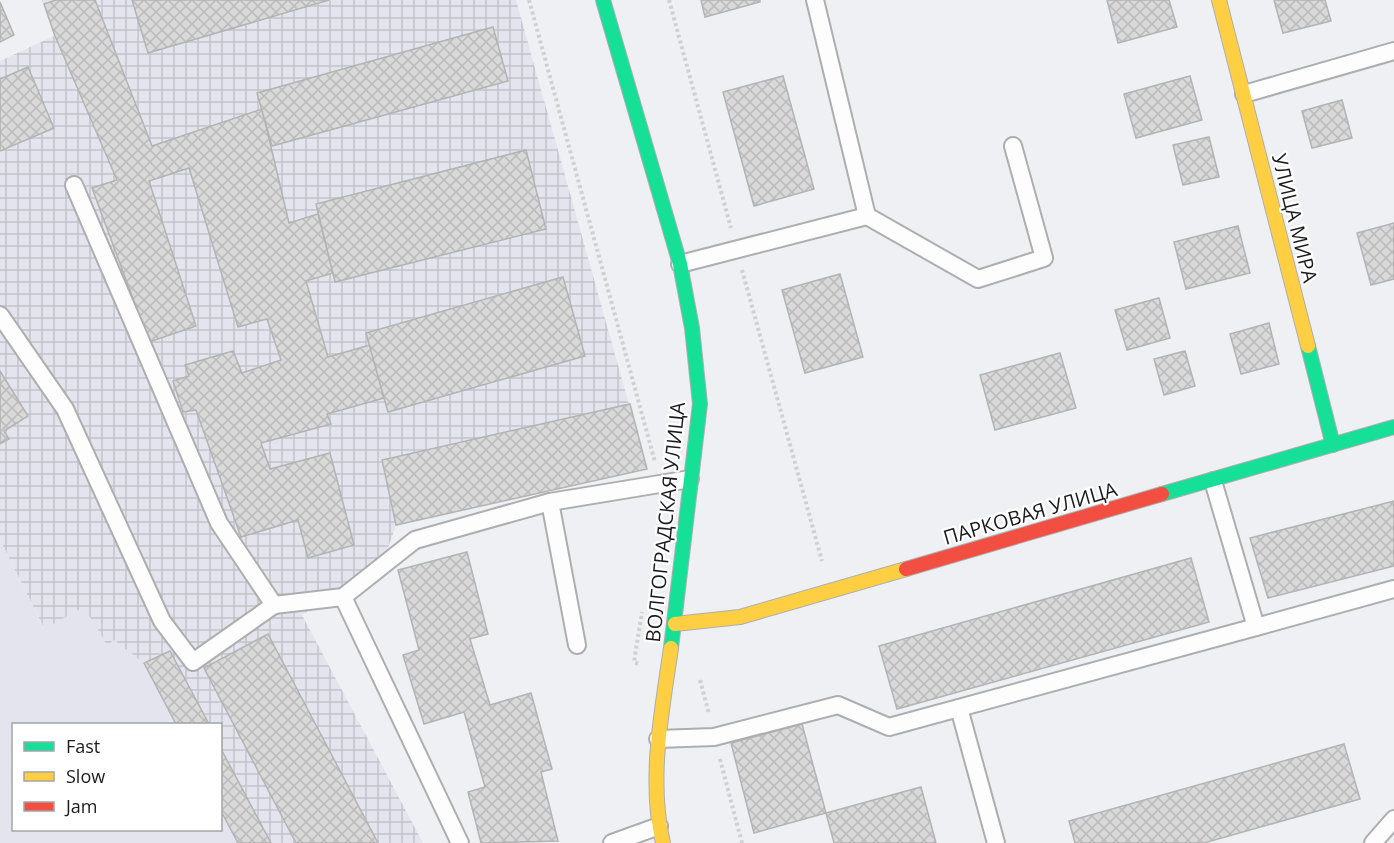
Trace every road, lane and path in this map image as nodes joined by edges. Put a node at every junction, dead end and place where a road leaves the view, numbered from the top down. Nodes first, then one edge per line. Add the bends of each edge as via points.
1 (529, 0) edge
2 (603, 0) edge
3 (669, 0) edge
4 (815, 0) edge
5 (1220, 0) edge
6 (1394, 51) edge
7 (1244, 94) junction
8 (1013, 146) dead end
9 (74, 185) dead end
10 (867, 216) junction
11 (737, 250) junction
12 (680, 264) junction
13 (0, 315) edge
14 (1394, 427) edge
15 (1333, 445) junction
16 (690, 479) junction
17 (1213, 481) junction
18 (661, 485) junction
19 (550, 502) junction
20 (812, 566) dead end
21 (1394, 589) edge
22 (343, 597) junction
23 (643, 603) dead end
24 (273, 605) junction
25 (675, 624) junction
26 (1256, 627) junction
27 (577, 645) dead end
28 (666, 672) junction
29 (959, 708) junction
30 (714, 737) junction
31 (658, 739) junction
32 (1393, 821) edge
33 (660, 826) junction
34 (460, 843) edge
35 (612, 843) edge
36 (663, 843) edge
37 (742, 843) edge
38 (996, 843) edge
39 (1372, 843) edge

1 - 18 path
2 - 12 street, ВОЛГОГРАДСКАЯ УЛИЦА
3 - 11 path
4 - 10 lane
5 - 7 street, УЛИЦА МИРА
6 - 7 lane
7 - 15 street, УЛИЦА МИРА
8 - 10 lane via 1044,258 978,279
9 - 24 lane via 219,523
10 - 11 lane
11 - 12 lane
11 - 20 path via 823,563
12 - 16 street, ВОЛГОГРАДСКАЯ УЛИЦА via 700,405
13 - 24 lane via 65,409 162,621 193,662
14 - 15 street, ПАРКОВАЯ УЛИЦА
15 - 17 street, ПАРКОВАЯ УЛИЦА
16 - 18 lane
16 - 25 street, ВОЛГОГРАДСКАЯ УЛИЦА
17 - 25 street, ПАРКОВАЯ УЛИЦА via 740,617
17 - 26 lane
18 - 19 lane
19 - 22 lane via 415,540
19 - 27 lane
21 - 26 lane
22 - 24 lane
22 - 34 lane
23 - 28 path via 634,662
25 - 28 street, ВОЛГОГРАДСКАЯ УЛИЦА
26 - 29 lane
28 - 30 path via 700,680
28 - 31 street, ВОЛГОГРАДСКАЯ УЛИЦА
29 - 30 lane via 889,727 838,705
29 - 38 lane
30 - 31 lane
30 - 37 path
31 - 33 street, ВОЛГОГРАДСКАЯ УЛИЦА
32 - 39 lane
33 - 35 lane
33 - 36 street, ВОЛГОГРАДСКАЯ УЛИЦА

